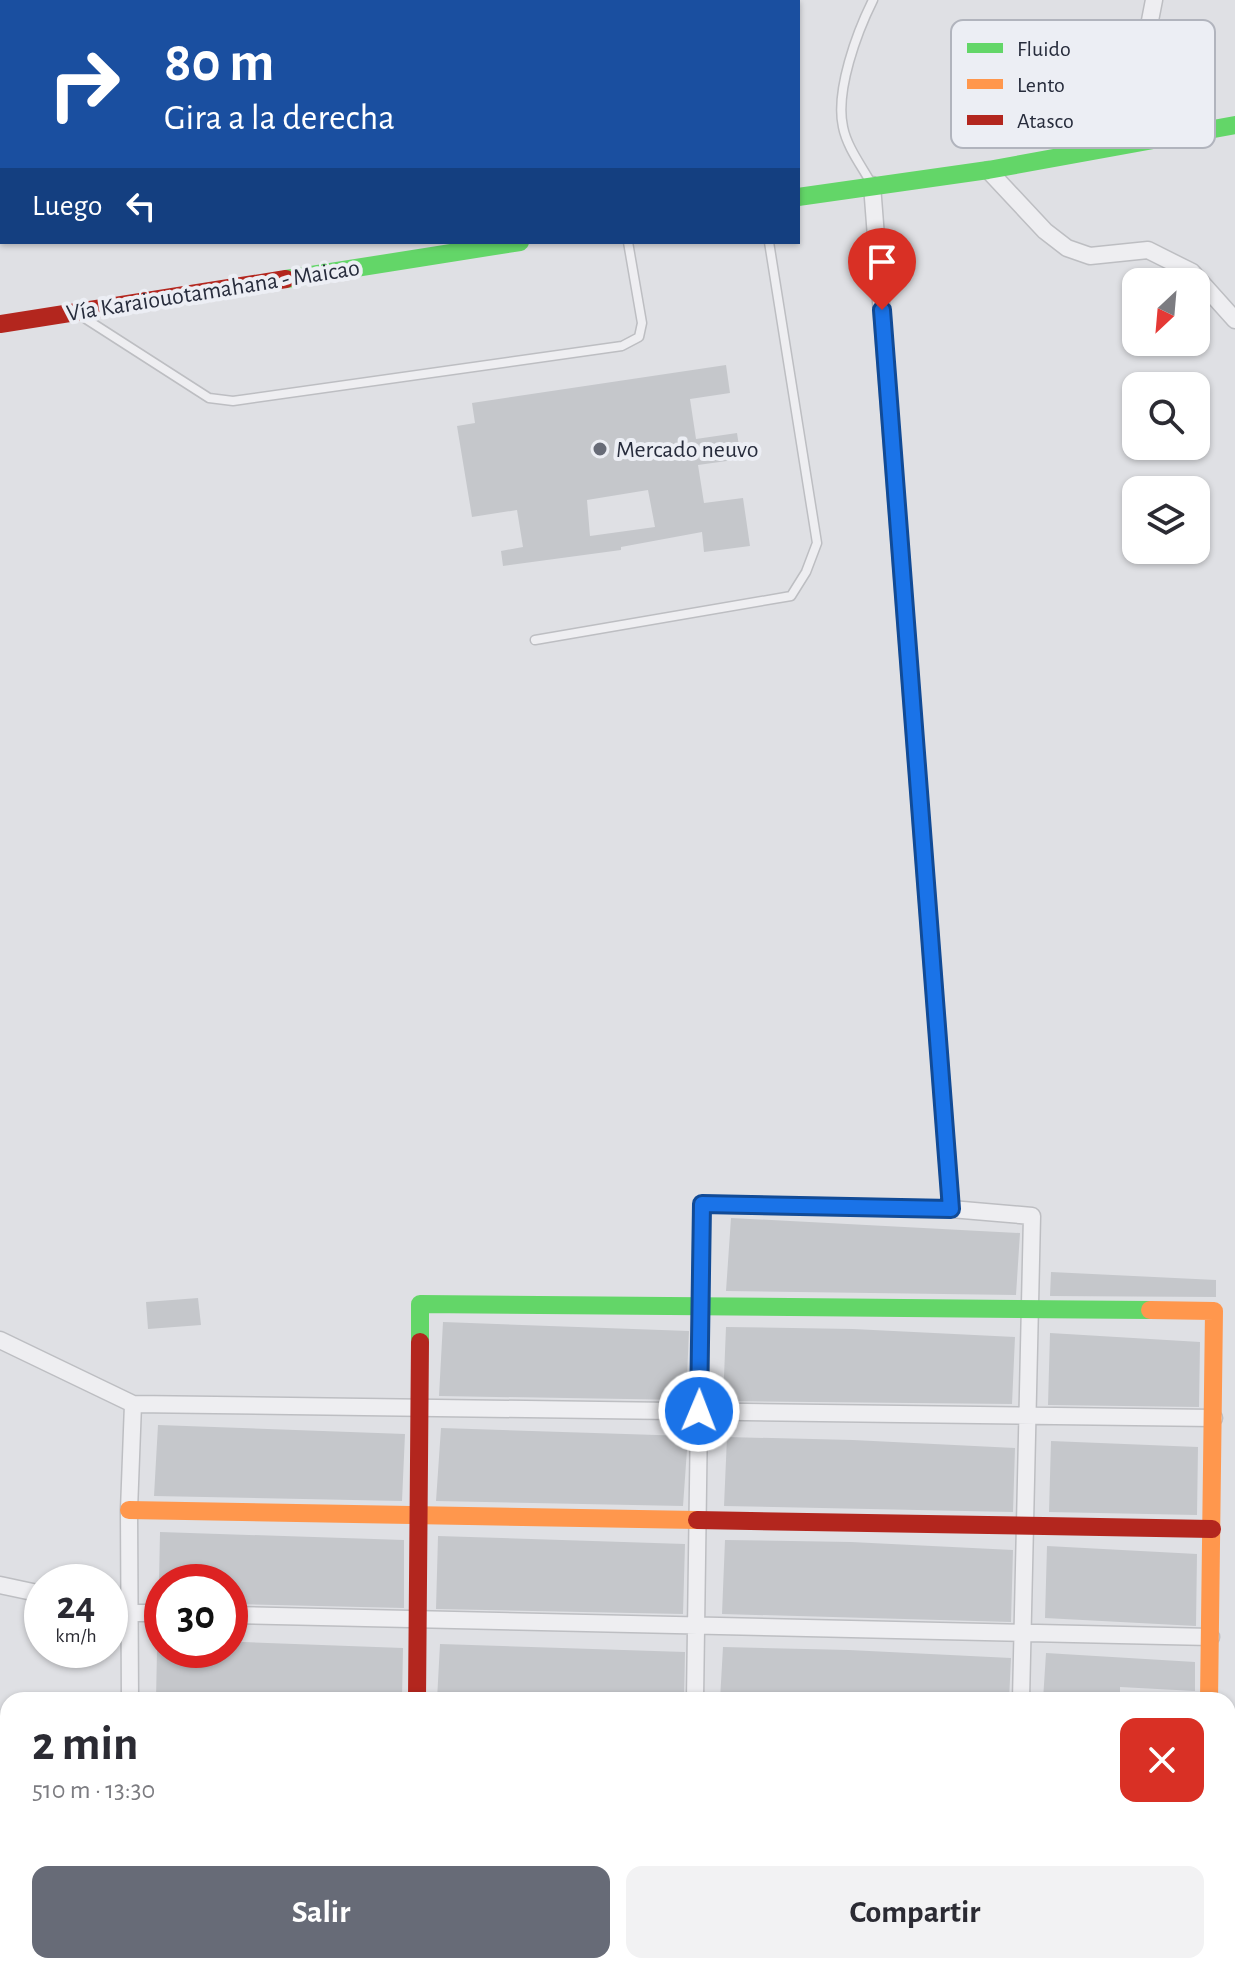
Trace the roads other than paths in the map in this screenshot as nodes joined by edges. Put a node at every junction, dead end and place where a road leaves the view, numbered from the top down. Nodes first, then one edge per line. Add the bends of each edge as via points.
1 (873, 0) edge
2 (1154, 0) edge
3 (1150, 20) edge
4 (1235, 125) edge
5 (1215, 128) edge
6 (1102, 148) edge
7 (988, 170) junction
8 (872, 185) junction
9 (800, 197) edge
10 (507, 244) edge
11 (628, 244) edge
12 (769, 244) edge
13 (76, 312) junction
14 (1235, 320) edge
15 (0, 324) edge
16 (535, 640) dead end
17 (951, 1209) junction
18 (700, 1306) junction
19 (1030, 1309) junction
20 (0, 1340) edge
21 (133, 1404) junction
22 (419, 1408) junction
23 (699, 1411) junction
24 (1027, 1415) junction
25 (1214, 1418) junction
26 (129, 1510) junction
27 (418, 1515) junction
28 (697, 1520) junction
29 (1025, 1526) junction
30 (1212, 1529) junction
31 (0, 1585) edge
32 (24, 1590) edge
33 (128, 1612) edge
34 (132, 1613) junction
35 (144, 1613) edge
36 (248, 1615) edge
37 (417, 1619) junction
38 (696, 1625) junction
39 (1022, 1633) junction
40 (1211, 1637) junction
41 (130, 1692) edge
42 (417, 1692) edge
43 (695, 1692) edge
44 (1021, 1692) edge
45 (1209, 1692) edge

1 - 8 lane via 856,39 841,107 847,140
2 - 3 street
4 - 5 main road
6 - 7 main road
7 - 8 main road
7 - 14 street via 1067,248 1090,256 1148,250 1192,272
8 - 9 main road
8 - 17 street
10 - 13 main road, Vía Karaiouotamahana - Maicao
11 - 13 lane via 642,323 639,337 622,346 233,401 209,398
12 - 16 lane via 817,543 806,572 791,596
13 - 15 main road, Vía Karaiouotamahana - Maicao
17 - 18 street via 702,1204
17 - 19 street via 1032,1216
18 - 19 main road
18 - 22 main road via 420,1304
18 - 23 street
19 - 24 street
19 - 25 main road via 1214,1311
20 - 21 street
21 - 22 street
21 - 26 street
22 - 23 street
22 - 27 main road
23 - 24 street
23 - 28 street
24 - 25 street
24 - 29 street
25 - 30 main road
26 - 27 main road
26 - 34 street
27 - 28 main road
27 - 37 main road
28 - 29 main road
28 - 38 street
29 - 30 main road
29 - 39 street
30 - 40 main road
31 - 32 street
33 - 34 street
34 - 35 street
34 - 41 street
36 - 37 street
37 - 38 street
37 - 42 main road
38 - 39 street
38 - 43 street
39 - 40 street
39 - 44 street
40 - 45 main road

